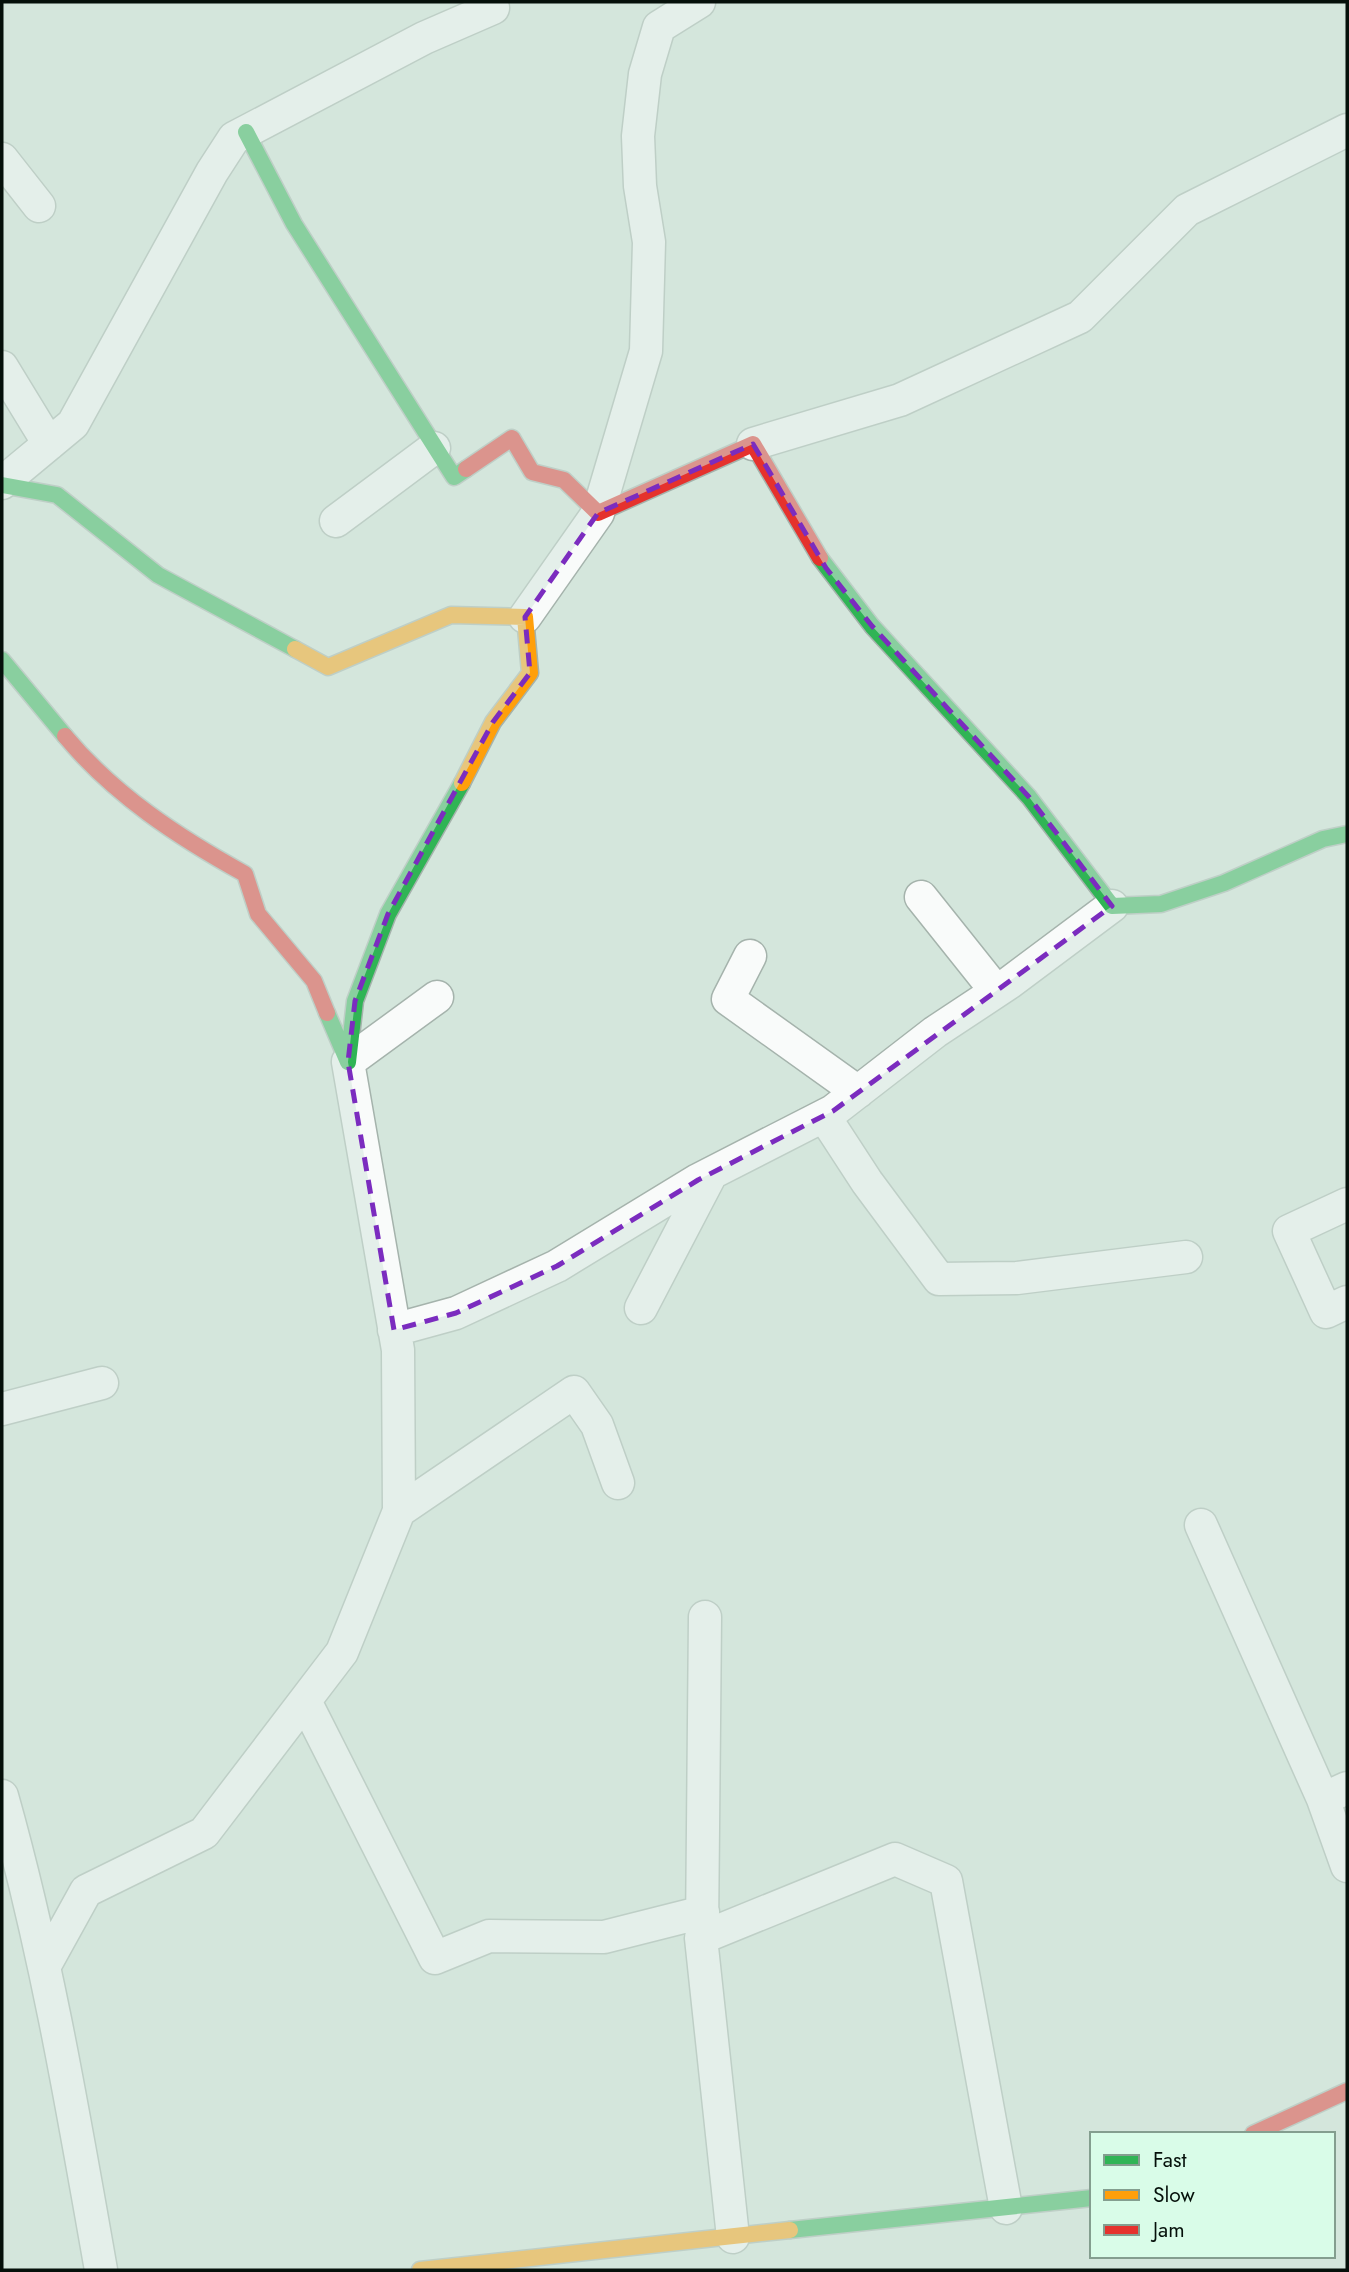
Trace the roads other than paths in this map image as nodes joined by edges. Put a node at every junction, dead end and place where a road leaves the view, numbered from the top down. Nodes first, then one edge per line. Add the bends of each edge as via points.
1 (489, 2) edge
2 (699, 2) edge
3 (1347, 130) edge
4 (246, 132) junction
5 (2, 159) edge
6 (39, 206) dead end
7 (2, 367) edge
8 (48, 444) junction
9 (753, 444) junction
10 (435, 448) junction
11 (2, 484) edge
12 (598, 513) junction
13 (336, 521) dead end
14 (525, 617) junction
15 (2, 660) edge
16 (1347, 834) edge
17 (921, 897) dead end
18 (1112, 906) junction
19 (750, 956) dead end
20 (996, 991) junction
21 (437, 998) dead end
22 (348, 1062) junction
23 (858, 1092) junction
24 (824, 1116) junction
25 (711, 1174) junction
26 (1347, 1204) edge
27 (1186, 1257) dead end
28 (1347, 1302) edge
29 (640, 1308) dead end
30 (394, 1329) junction
31 (102, 1383) dead end
32 (2, 1409) edge
33 (618, 1482) dead end
34 (399, 1511) junction
35 (1201, 1525) dead end
36 (705, 1617) dead end
37 (305, 1701) junction
38 (1335, 1794) edge
39 (2, 1796) edge
40 (1347, 1866) edge
41 (702, 1925) junction
42 (44, 1967) junction
43 (1347, 2091) edge
44 (1257, 2132) edge
45 (1090, 2199) edge
46 (1006, 2208) junction
47 (733, 2237) junction
48 (101, 2270) edge
49 (421, 2270) edge

1 - 4 street via 493,8 424,38
2 - 12 street via 659,27 645,74 638,136 649,242 646,351
3 - 9 street via 1187,210 1080,317 900,400
4 - 8 street via 233,138 212,172 73,424
4 - 10 street via 294,224
5 - 6 street
7 - 8 street
8 - 11 street
9 - 12 street
9 - 18 street via 833,578 1029,797
10 - 12 street via 454,477 512,438 531,472 564,480
10 - 13 street
11 - 14 street via 57,495 158,575 328,667 452,615
12 - 14 street
14 - 22 street via 530,673 493,722 388,914 355,1001
15 - 22 street via 86,761 135,804 244,874 258,914 314,981
16 - 18 street via 1323,839 1224,883 1161,904
17 - 20 street
18 - 20 street
19 - 23 street via 728,999
20 - 23 street
21 - 22 street
22 - 30 street
23 - 24 street
24 - 25 street
24 - 27 street via 939,1279 1017,1278
25 - 29 street
25 - 30 street via 556,1266 456,1313
26 - 28 street via 1289,1231 1326,1312
30 - 34 street
31 - 32 street
33 - 34 street via 597,1424 574,1392
34 - 37 street via 342,1652
35 - 38 street
36 - 41 street
37 - 41 street via 435,1958 489,1936 604,1937
37 - 42 street via 204,1833 86,1891
38 - 40 street
39 - 42 street
41 - 46 street via 895,1859 946,1881
41 - 47 street
42 - 48 street
43 - 44 street
45 - 46 street
46 - 47 street
47 - 49 street

